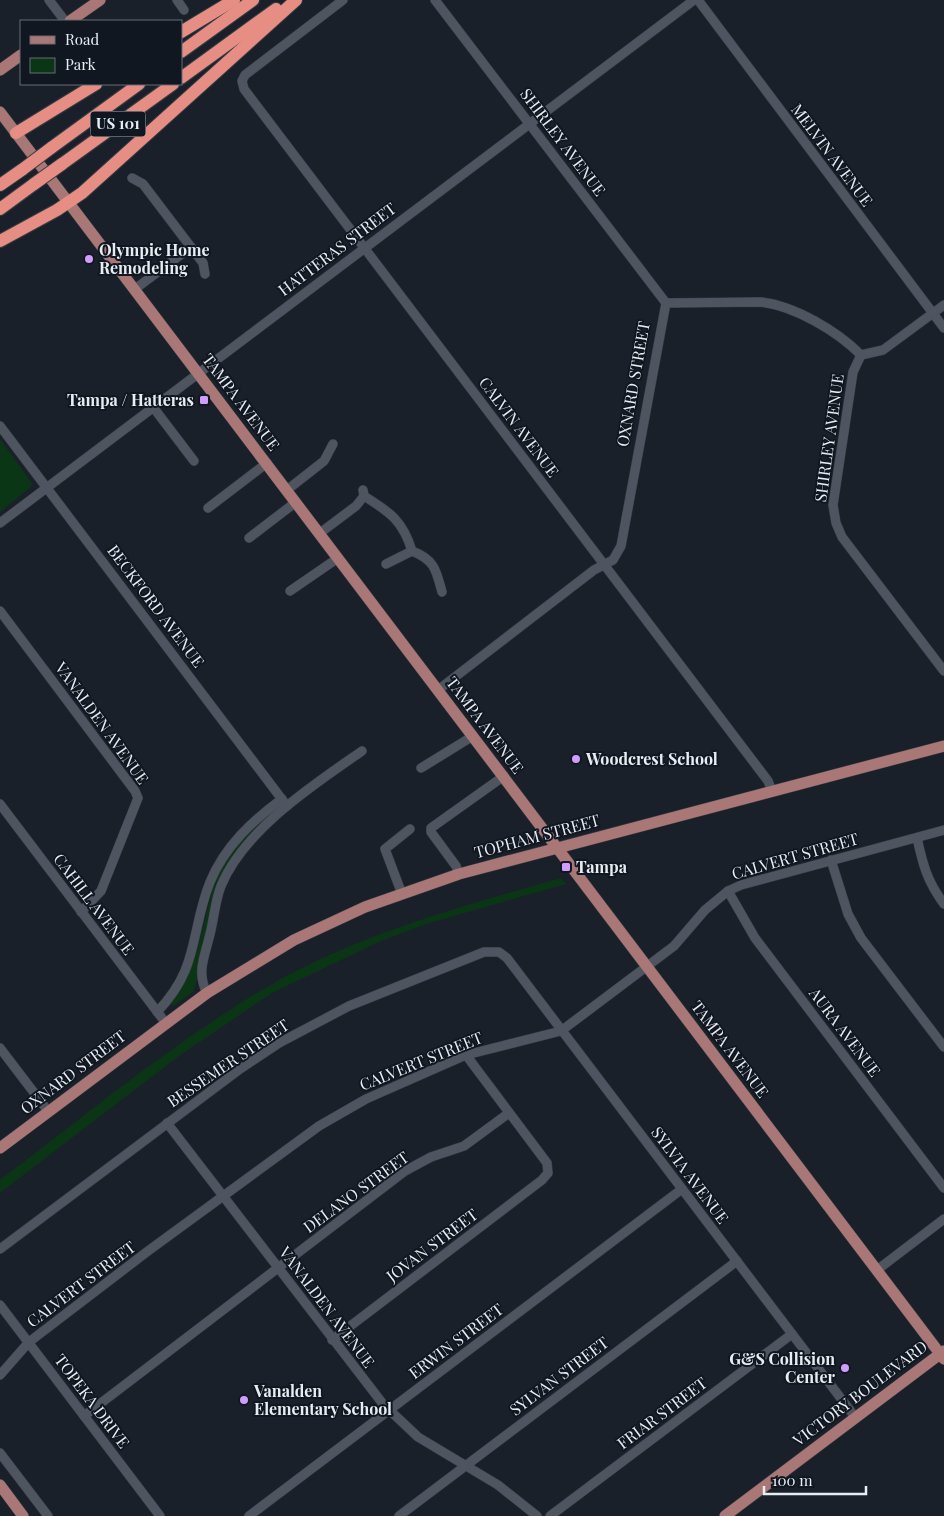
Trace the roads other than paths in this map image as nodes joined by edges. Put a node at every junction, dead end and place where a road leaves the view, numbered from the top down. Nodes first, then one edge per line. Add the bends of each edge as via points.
1 (49, 0) edge
2 (100, 0) edge
3 (177, 0) edge
4 (234, 0) edge
5 (253, 0) edge
6 (289, 0) edge
7 (296, 0) edge
8 (343, 0) edge
9 (435, 0) edge
10 (694, 0) edge
11 (698, 0) edge
12 (184, 10) dead end
13 (64, 20) edge
14 (71, 20) edge
15 (182, 31) edge
16 (182, 51) edge
17 (20, 56) edge
18 (0, 70) edge
19 (182, 77) edge
20 (94, 85) edge
21 (138, 85) edge
22 (172, 85) edge
23 (0, 112) edge
24 (530, 123) junction
25 (16, 133) junction
26 (132, 178) dead end
27 (0, 185) edge
28 (70, 203) junction
29 (0, 209) edge
30 (0, 241) edge
31 (191, 247) junction
32 (363, 248) junction
33 (205, 274) dead end
34 (135, 289) junction
35 (666, 303) junction
36 (944, 306) edge
37 (933, 314) junction
38 (944, 328) edge
39 (861, 355) junction
40 (199, 373) junction
41 (153, 407) junction
42 (0, 426) edge
43 (334, 444) dead end
44 (194, 461) dead end
45 (267, 463) junction
46 (47, 488) junction
47 (287, 490) junction
48 (296, 502) junction
49 (208, 508) dead end
50 (0, 523) edge
51 (320, 533) junction
52 (249, 538) dead end
53 (412, 551) junction
54 (338, 558) junction
55 (386, 564) dead end
56 (605, 565) junction
57 (290, 591) dead end
58 (442, 592) dead end
59 (0, 612) edge
60 (944, 671) edge
61 (438, 690) junction
62 (473, 736) junction
63 (944, 746) edge
64 (362, 751) dead end
65 (421, 768) dead end
66 (504, 776) junction
67 (772, 791) junction
68 (285, 803) junction
69 (0, 804) edge
70 (410, 829) dead end
71 (944, 830) edge
72 (917, 838) junction
73 (557, 848) junction
74 (831, 860) junction
75 (459, 874) junction
76 (728, 891) junction
77 (402, 894) junction
78 (944, 904) edge
79 (81, 912) junction
80 (499, 952) joint
81 (647, 967) junction
82 (207, 993) junction
83 (157, 1012) junction
84 (165, 1022) junction
85 (561, 1030) junction
86 (944, 1047) edge
87 (0, 1048) edge
88 (466, 1055) junction
89 (48, 1111) junction
90 (509, 1113) junction
91 (167, 1123) junction
92 (0, 1148) edge
93 (944, 1188) edge
94 (682, 1189) junction
95 (223, 1196) junction
96 (944, 1219) edge
97 (0, 1249) edge
98 (737, 1261) junction
99 (279, 1268) junction
100 (877, 1270) junction
101 (0, 1305) edge
102 (792, 1334) junction
103 (332, 1340) junction
104 (29, 1342) junction
105 (943, 1355) edge
106 (0, 1375) edge
107 (389, 1410) junction
108 (84, 1416) junction
109 (856, 1417) junction
110 (0, 1453) edge
111 (466, 1466) junction
112 (0, 1485) edge
113 (23, 1516) edge
114 (48, 1516) edge
115 (160, 1516) edge
116 (249, 1516) edge
117 (399, 1516) edge
118 (537, 1516) edge
119 (550, 1516) edge
120 (725, 1516) edge

1 - 13 street
2 - 14 main road
3 - 12 street
4 - 15 highway
5 - 16 highway
6 - 19 highway
7 - 28 highway
8 - 32 street, CALVIN AVENUE via 245,75 242,82 244,89
9 - 24 street, SHIRLEY AVENUE
10 - 24 street, HATTERAS STREET
11 - 37 street, MELVIN AVENUE
17 - 18 main road
20 - 25 highway
21 - 27 highway, US 101, bridge
22 - 29 highway, US 101, bridge
23 - 25 main road, TAMPA AVENUE
24 - 32 street, HATTERAS STREET
24 - 35 street, SHIRLEY AVENUE
25 - 28 main road, TAMPA AVENUE
26 - 31 street via 143,184
28 - 30 highway
28 - 34 main road, TAMPA AVENUE
31 - 33 street via 203,263
31 - 34 street
32 - 40 street, HATTERAS STREET
32 - 56 street, CALVIN AVENUE
34 - 40 main road, TAMPA AVENUE
35 - 39 street, OXNARD STREET via 775,304 836,334
35 - 56 street, OXNARD STREET via 621,546 613,560
36 - 37 street
37 - 38 street, MELVIN AVENUE
37 - 39 street via 882,350
39 - 60 street, SHIRLEY AVENUE via 853,372 838,466 833,505 836,524 842,537
40 - 41 street, HATTERAS STREET
40 - 45 main road, TAMPA AVENUE
41 - 44 street
41 - 46 street, HATTERAS STREET
42 - 46 street, BECKFORD AVENUE
43 - 47 street via 324,461
45 - 47 main road, TAMPA AVENUE
45 - 49 street
46 - 50 street, HATTERAS STREET
46 - 68 street, BECKFORD AVENUE
47 - 48 main road, TAMPA AVENUE
48 - 51 main road, TAMPA AVENUE
48 - 52 street
51 - 53 street via 356,506 364,493 396,518 404,528
51 - 54 main road, TAMPA AVENUE
53 - 55 street
53 - 58 street via 430,560
54 - 57 street
54 - 61 main road, TAMPA AVENUE
56 - 61 street, OXNARD STREET via 594,570
56 - 67 street, CALVIN AVENUE via 768,781
59 - 79 street, VANALDEN AVENUE via 138,798 101,891
61 - 62 main road, TAMPA AVENUE
62 - 65 street
62 - 66 main road, TAMPA AVENUE
63 - 67 main road, TOPHAM STREET
64 - 68 street
66 - 73 main road, TAMPA AVENUE
66 - 75 street via 431,828 430,832
67 - 73 main road, TOPHAM STREET
68 - 82 street via 245,847 221,887 200,977
68 - 83 street via 254,820 224,855 210,884 186,970 176,989
69 - 79 street, CAHILL AVENUE
70 - 77 street via 385,849
71 - 72 street, CALVERT STREET
72 - 74 street, CALVERT STREET
72 - 78 street via 925,874
73 - 75 main road, TOPHAM STREET
73 - 81 main road, TAMPA AVENUE
74 - 76 street, CALVERT STREET
74 - 86 street via 848,914 861,938
75 - 77 main road, TOPHAM STREET
76 - 81 street, CALVERT STREET via 705,910 678,942
76 - 93 street, AURA AVENUE via 755,938
77 - 82 main road, TOPHAM STREET via 294,940
79 - 83 street, CAHILL AVENUE
80 - 85 street, SYLVIA AVENUE via 507,958
80 - 91 street, BESSEMER STREET via 484,952 349,1006 314,1024 248,1064
81 - 85 street, CALVERT STREET
81 - 100 main road, TAMPA AVENUE
82 - 84 main road, TOPHAM STREET
83 - 84 street, CAHILL AVENUE
84 - 89 main road, OXNARD STREET
85 - 88 street, CALVERT STREET
85 - 94 street, SYLVIA AVENUE
87 - 89 street
88 - 90 street
88 - 95 street, CALVERT STREET via 366,1099 334,1117
89 - 92 main road, OXNARD STREET
90 - 99 street, DELANO STREET via 464,1146 404,1171
90 - 103 street, JOVAN STREET via 547,1163 548,1173
91 - 95 street, VANALDEN AVENUE
91 - 97 street, BESSEMER STREET
94 - 98 street, SYLVIA AVENUE
94 - 107 street, ERWIN STREET
95 - 99 street, VANALDEN AVENUE
95 - 104 street, CALVERT STREET
96 - 100 street
98 - 102 street, SYLVIA AVENUE
98 - 111 street, SYLVAN STREET
99 - 103 street, VANALDEN AVENUE
99 - 108 street, DELANO STREET
100 - 105 main road, TAMPA AVENUE
101 - 104 street, TOPEKA DRIVE
102 - 109 street, SYLVIA AVENUE
102 - 119 street, FRIAR STREET
103 - 107 street, VANALDEN AVENUE
104 - 106 street, CALVERT STREET
104 - 108 street, TOPEKA DRIVE
105 - 109 main road, VICTORY BOULEVARD
107 - 111 street, VANALDEN AVENUE via 418,1437
107 - 116 street, ERWIN STREET
108 - 115 street, TOPEKA DRIVE
109 - 120 main road, VICTORY BOULEVARD
110 - 114 street
111 - 117 street, SYLVAN STREET
111 - 118 street, VANALDEN AVENUE via 506,1491
112 - 113 main road

